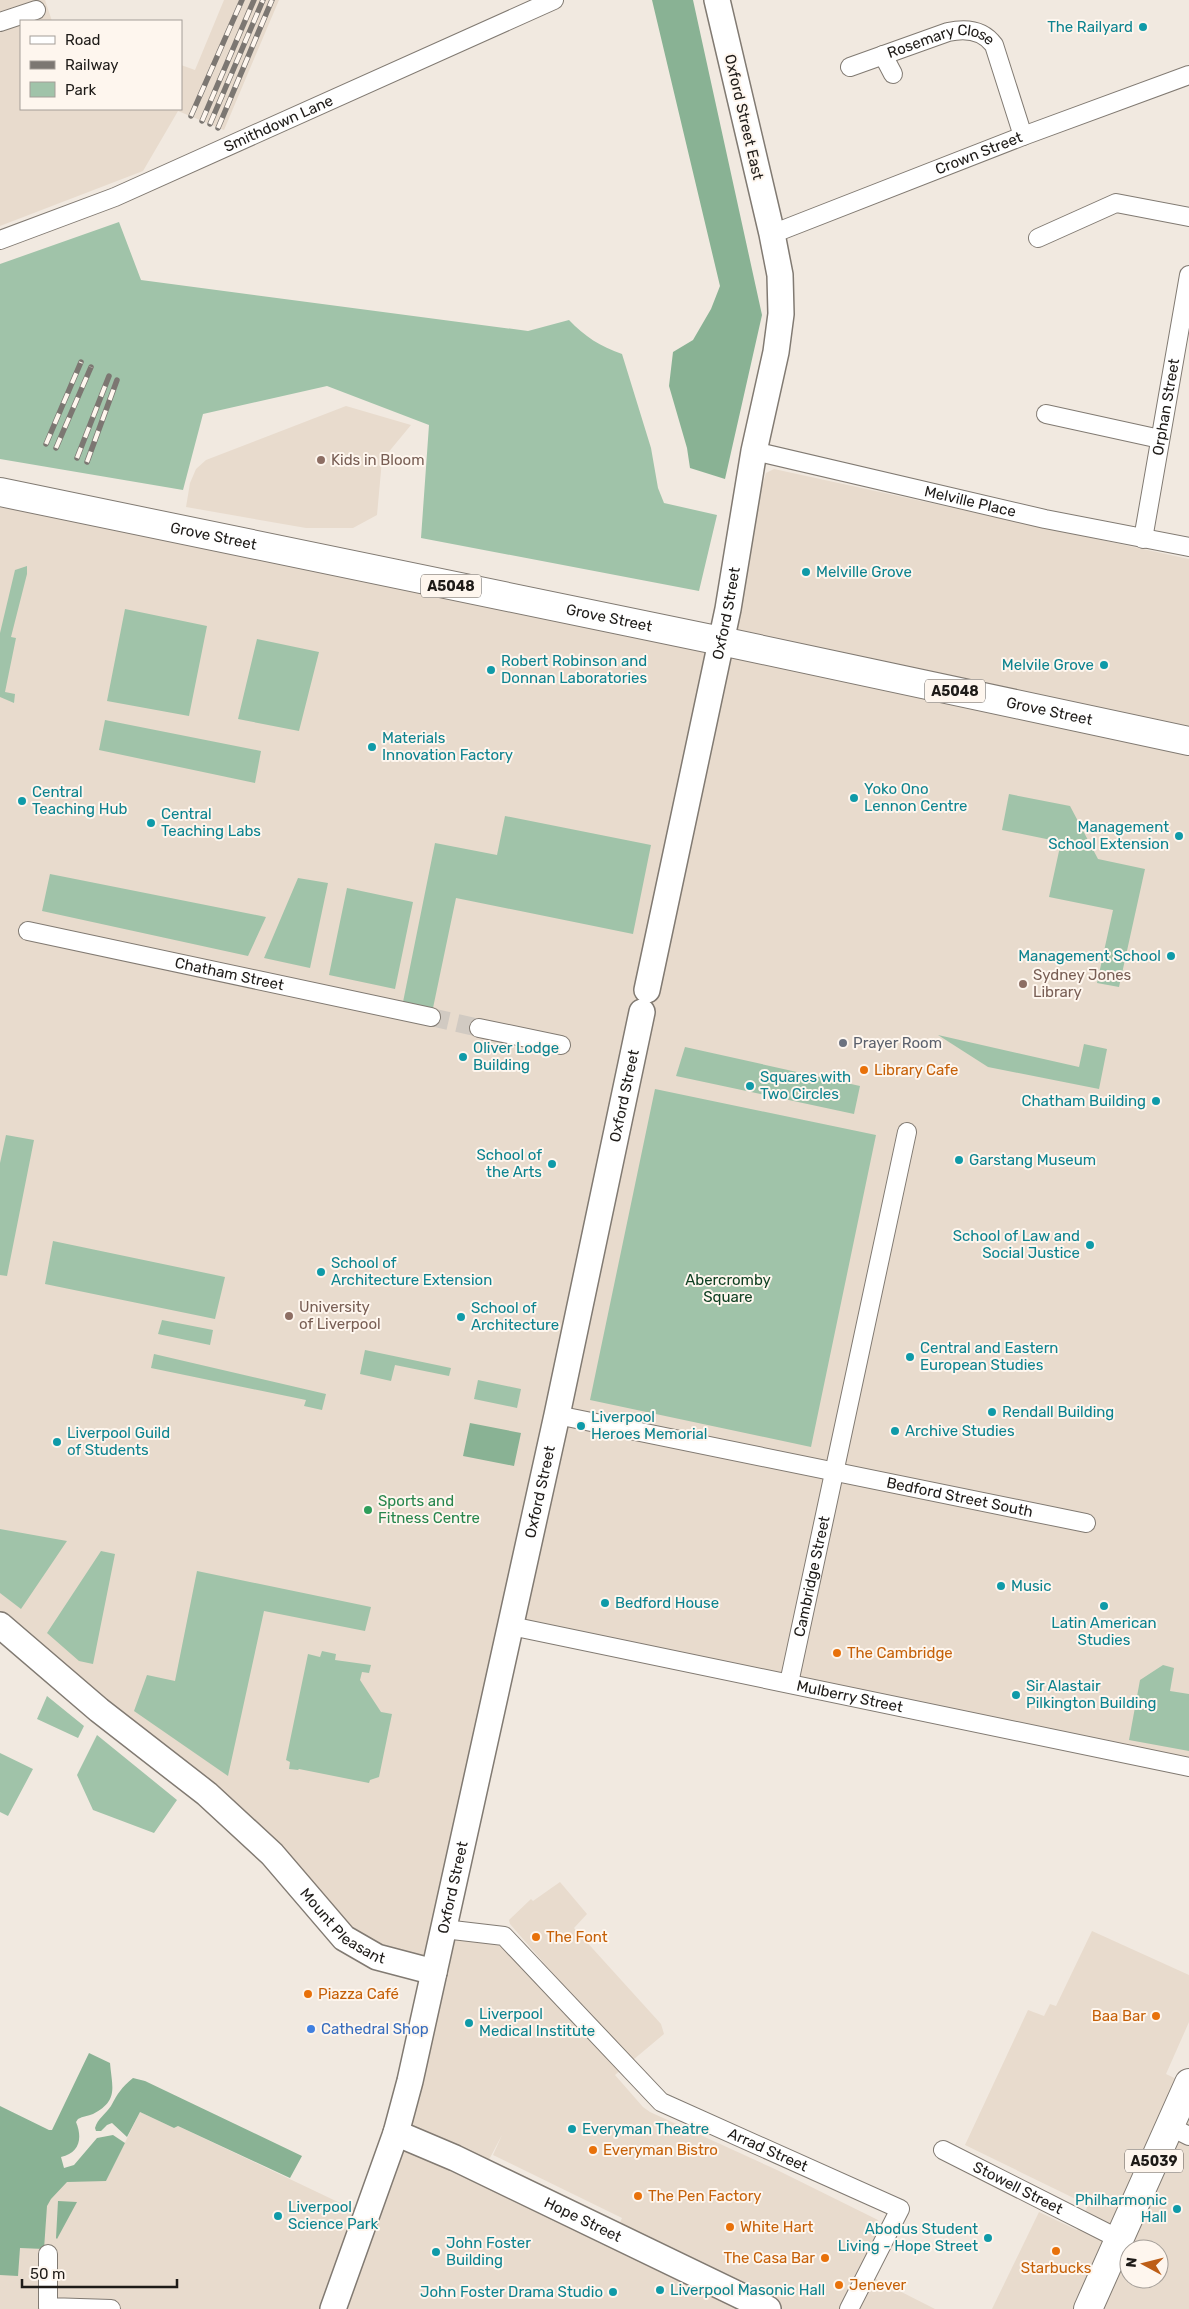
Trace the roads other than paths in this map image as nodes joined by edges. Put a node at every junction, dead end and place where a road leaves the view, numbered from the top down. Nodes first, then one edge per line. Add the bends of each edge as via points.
1 (554, 0) edge
2 (717, 0) edge
3 (36, 10) dead end
4 (0, 22) edge
5 (883, 56) junction
6 (850, 67) dead end
7 (893, 74) dead end
8 (1189, 76) edge
9 (1023, 136) junction
10 (1189, 217) edge
11 (772, 234) junction
12 (1038, 238) dead end
13 (0, 240) edge
14 (1189, 275) edge
15 (1046, 414) dead end
16 (1160, 439) junction
17 (754, 452) junction
18 (0, 494) edge
19 (1143, 539) junction
20 (1189, 547) edge
21 (721, 641) junction
22 (1189, 741) edge
23 (28, 931) dead end
24 (431, 1017) tunnel mouth
25 (479, 1028) tunnel mouth
26 (561, 1045) dead end
27 (907, 1132) dead end
28 (558, 1415) junction
29 (834, 1471) junction
30 (1086, 1523) dead end
31 (0, 1625) edge
32 (512, 1626) junction
33 (789, 1683) junction
34 (1189, 1767) edge
35 (444, 1929) junction
36 (434, 1972) junction
37 (1189, 2083) edge
38 (1179, 2131) edge
39 (396, 2133) junction
40 (943, 2150) dead end
41 (1120, 2239) edge
42 (1119, 2240) joint
43 (48, 2254) dead end
44 (48, 2308) edge
45 (111, 2309) edge
46 (333, 2309) edge
47 (768, 2309) edge
48 (849, 2309) edge
49 (1088, 2309) edge

1 - 13 street, Smithdown Lane via 115,197
2 - 11 street, Oxford Street East
3 - 4 street
5 - 6 street, Rosemary Close
5 - 7 street
5 - 9 street, Rosemary Close via 961,29 988,37 994,45
8 - 9 street, Crown Street
9 - 11 street, Crown Street
10 - 12 street via 1116,203
11 - 17 street, Oxford Street via 780,275 781,314
14 - 16 street, Orphan Street
15 - 16 street
16 - 19 street, Orphan Street
17 - 19 street, Melville Place
17 - 21 street, Oxford Street
18 - 21 main road, Grove Street / A5048
19 - 20 street, Melville Place
21 - 22 main road, Grove Street / A5048
21 - 28 street, Oxford Street
23 - 24 street, Chatham Street
25 - 26 street
27 - 29 street
28 - 29 street
28 - 32 street, Oxford Street
29 - 30 street, Bedford Street South
29 - 33 street, Cambridge Street
31 - 36 street, Mount Pleasant via 99,1710 207,1794 272,1854 344,1938 377,1957
32 - 33 street, Mulberry Street
32 - 35 street, Oxford Street
33 - 34 street, Mulberry Street
35 - 36 street, Oxford Street
35 - 48 street, Arrad Street via 504,1936 660,2102 900,2209
36 - 39 street
37 - 38 main road, A5039
38 - 41 main road, A5039
39 - 46 street
39 - 47 street, Hope Street via 455,2158
40 - 42 street, Stowell Street
42 - 49 main road, A5039
43 - 44 street
44 - 45 street

